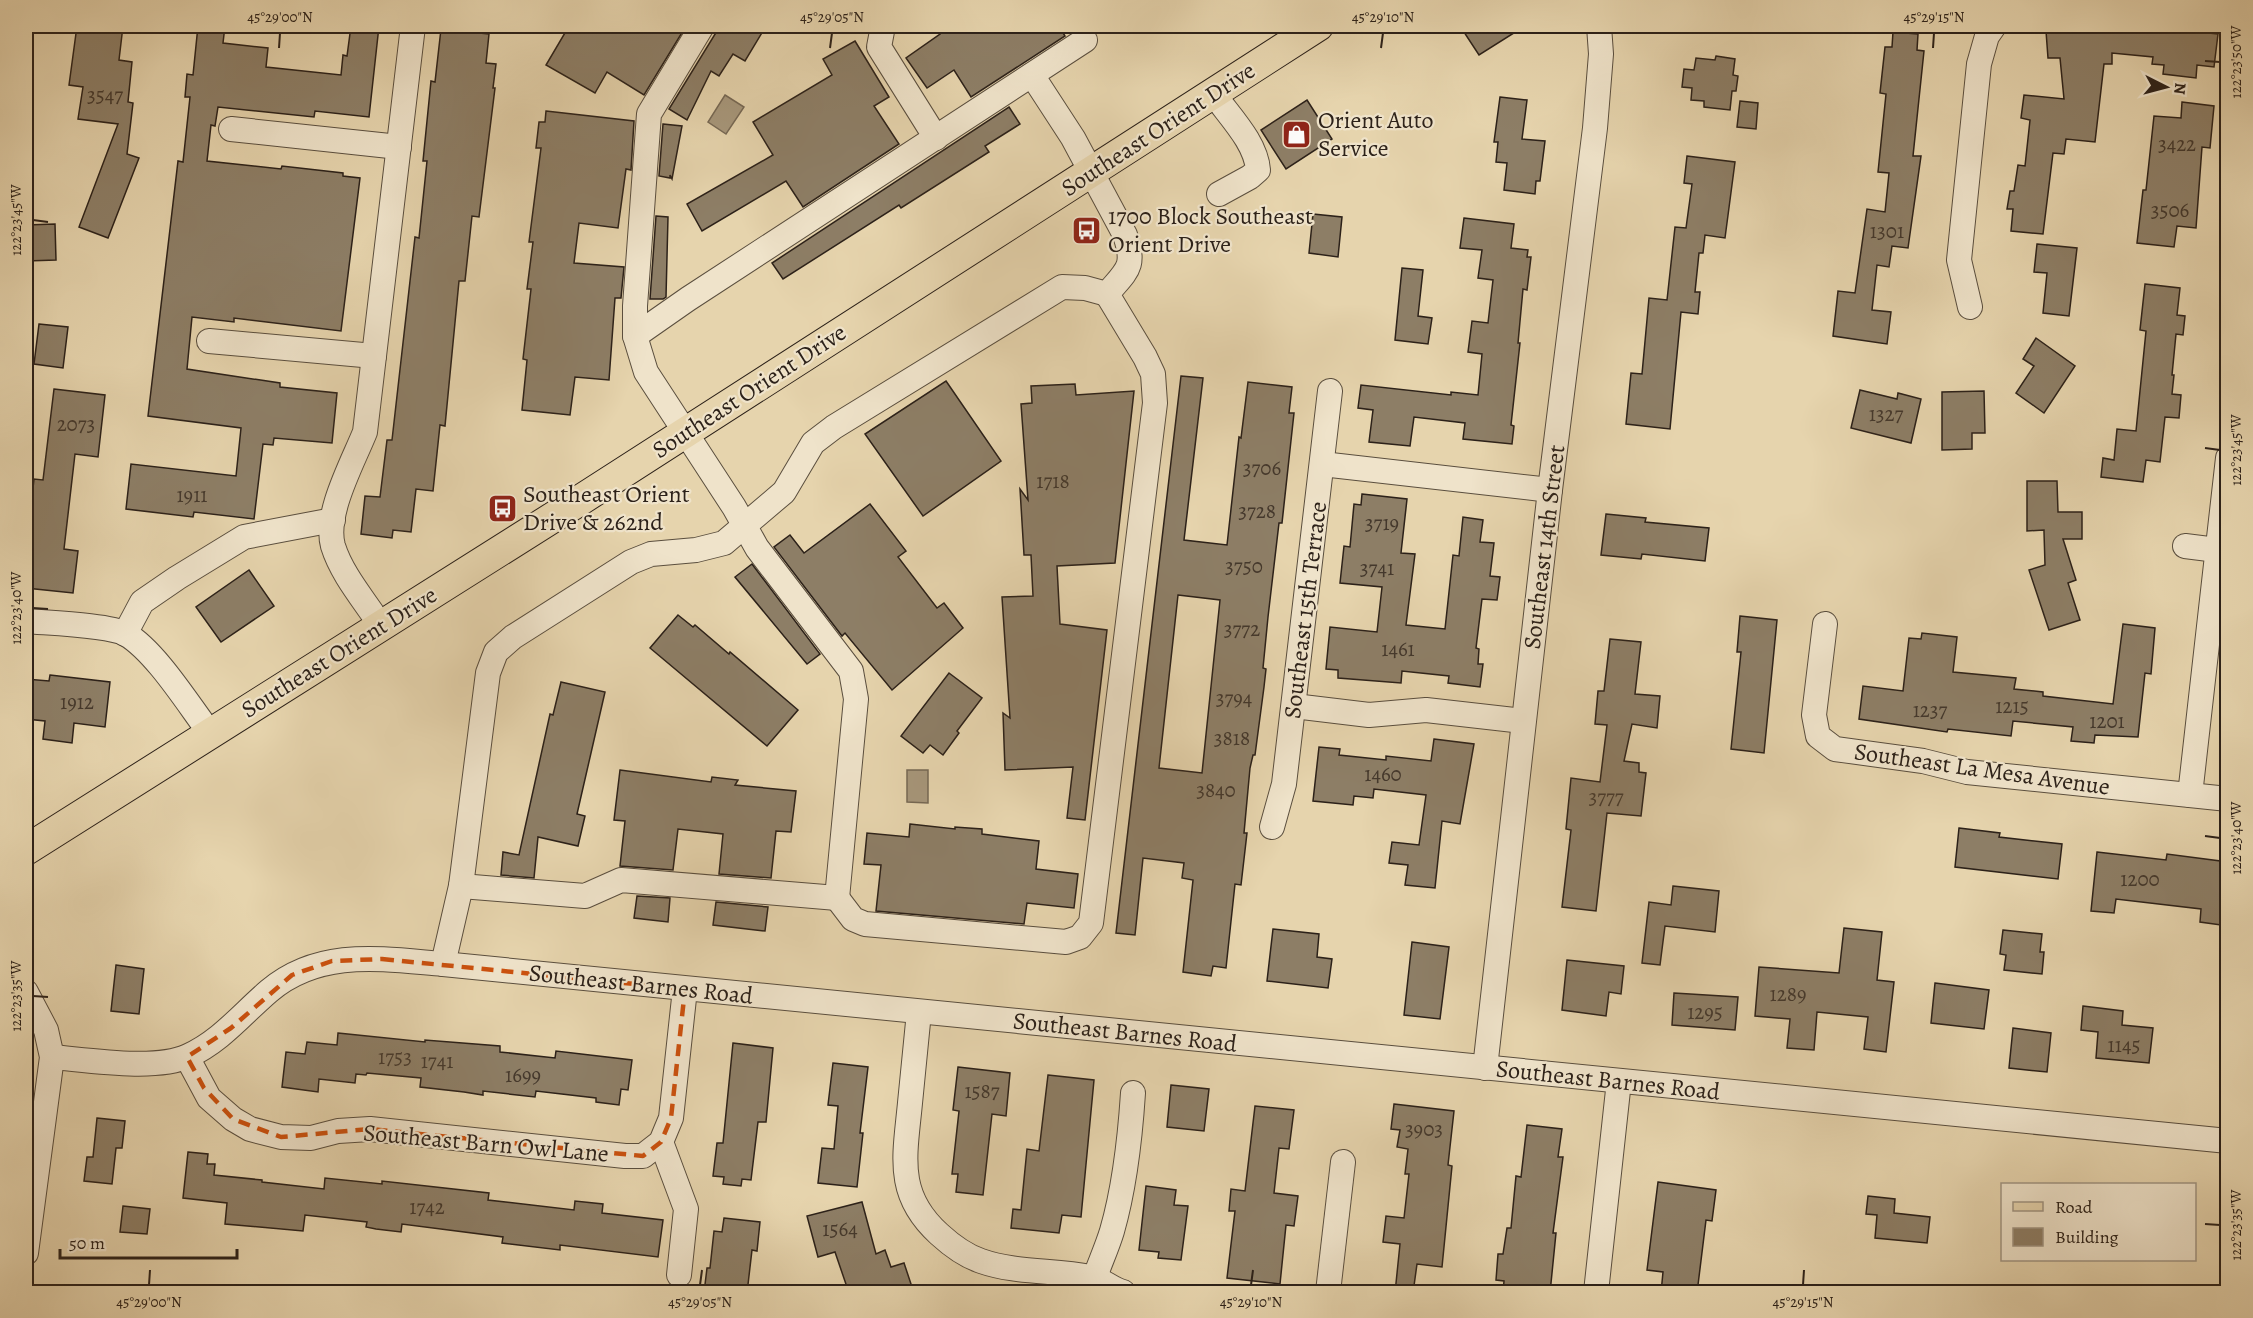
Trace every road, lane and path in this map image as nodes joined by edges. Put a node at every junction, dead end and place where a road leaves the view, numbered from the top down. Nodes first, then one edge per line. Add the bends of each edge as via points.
1 (413, 26) edge
2 (702, 26) edge
3 (883, 26) edge
4 (1599, 26) edge
5 (1994, 26) edge
6 (1304, 29) edge
7 (1085, 40) dead end
8 (1032, 75) junction
9 (1213, 93) junction
10 (231, 129) dead end
11 (936, 138) junction
12 (399, 147) junction
13 (1091, 171) junction
14 (1219, 194) dead end
15 (1107, 294) junction
16 (1970, 307) dead end
17 (635, 336) junction
18 (209, 341) dead end
19 (374, 356) junction
20 (1330, 391) dead end
21 (686, 432) junction
22 (2228, 458) edge
23 (1323, 464) junction
24 (1550, 490) junction
25 (333, 520) junction
26 (745, 527) junction
27 (2185, 546) dead end
28 (2217, 550) junction
29 (26, 621) edge
30 (1825, 624) dead end
31 (381, 626) junction
32 (125, 633) junction
33 (1294, 706) junction
34 (1523, 721) junction
35 (210, 733) junction
36 (2190, 795) junction
37 (2228, 799) edge
38 (1272, 827) dead end
39 (26, 850) edge
40 (461, 886) junction
41 (837, 898) junction
42 (443, 964) junction
43 (685, 989) junction
44 (26, 992) edge
45 (919, 1011) junction
46 (52, 1057) junction
47 (187, 1057) junction
48 (1485, 1068) junction
49 (1619, 1081) junction
50 (1133, 1093) dead end
51 (2228, 1141) edge
52 (661, 1142) junction
53 (1343, 1162) dead end
54 (26, 1253) edge
55 (679, 1275) dead end
56 (1092, 1285) edge
57 (1123, 1293) edge
58 (1328, 1293) edge
59 (1596, 1293) edge

1 - 12 street
2 - 17 street via 649,114
3 - 11 street via 879,47
4 - 24 street, Southeast 14th Street via 1601,54 1595,128
5 - 16 street via 1979,64 1959,260
6 - 9 main road, Southeast Orient Drive
7 - 8 street
8 - 11 street
8 - 13 street
9 - 13 main road, Southeast Orient Drive
9 - 14 street via 1252,148 1258,170
10 - 12 street
11 - 17 street
12 - 19 street
13 - 15 street via 1131,251 1129,267
13 - 21 main road, Southeast Orient Drive
15 - 26 street via 1062,287 834,427 813,443 784,492
15 - 41 street via 1153,374 1155,403 1091,923 1080,937 1066,942 865,924 853,919
17 - 21 street via 646,372
18 - 19 street
19 - 25 street via 365,432 341,486
20 - 23 street, Southeast 15th Terrace
21 - 26 street
21 - 31 main road, Southeast Orient Drive
22 - 28 street
23 - 24 street
23 - 33 street, Southeast 15th Terrace
24 - 34 street, Southeast 14th Street
25 - 31 street via 333,544 343,569
25 - 32 street via 244,537 142,602
26 - 40 street via 724,543 651,554 631,562 513,637 496,652 482,706
26 - 41 street via 851,671 856,699
27 - 28 street
28 - 36 street
29 - 32 street
30 - 36 street, Southeast La Mesa Avenue via 1814,715 1818,736 1835,749 1923,760 1967,772
31 - 35 main road, Southeast Orient Drive
32 - 35 street via 163,669
33 - 34 street via 1369,715 1426,710
33 - 38 street, Southeast 15th Terrace via 1284,784
34 - 48 street, Southeast 14th Street
35 - 39 main road, Southeast Orient Drive
36 - 37 street, Southeast La Mesa Avenue
40 - 41 street via 585,896 621,880
40 - 42 street
42 - 43 street, Southeast Barnes Road
42 - 47 street, Southeast Barnes Road via 355,958 309,968 270,991 231,1028
43 - 45 street, Southeast Barnes Road
43 - 52 street via 671,1118
44 - 46 street via 46,1030
45 - 48 street, Southeast Barnes Road
45 - 56 street via 904,1163 910,1196 924,1220 950,1245 980,1261 1053,1271
46 - 47 street, Southeast Barnes Road via 132,1064
46 - 54 street
47 - 52 street, Southeast Barn Owl Lane via 209,1098 233,1119 250,1129 281,1137 311,1138 369,1129 625,1156 643,1156
48 - 49 street, Southeast Barnes Road
49 - 51 street, Southeast Barnes Road
49 - 59 street
50 - 56 street via 1123,1185 1112,1232
52 - 55 street via 686,1209
53 - 58 street
56 - 57 street

